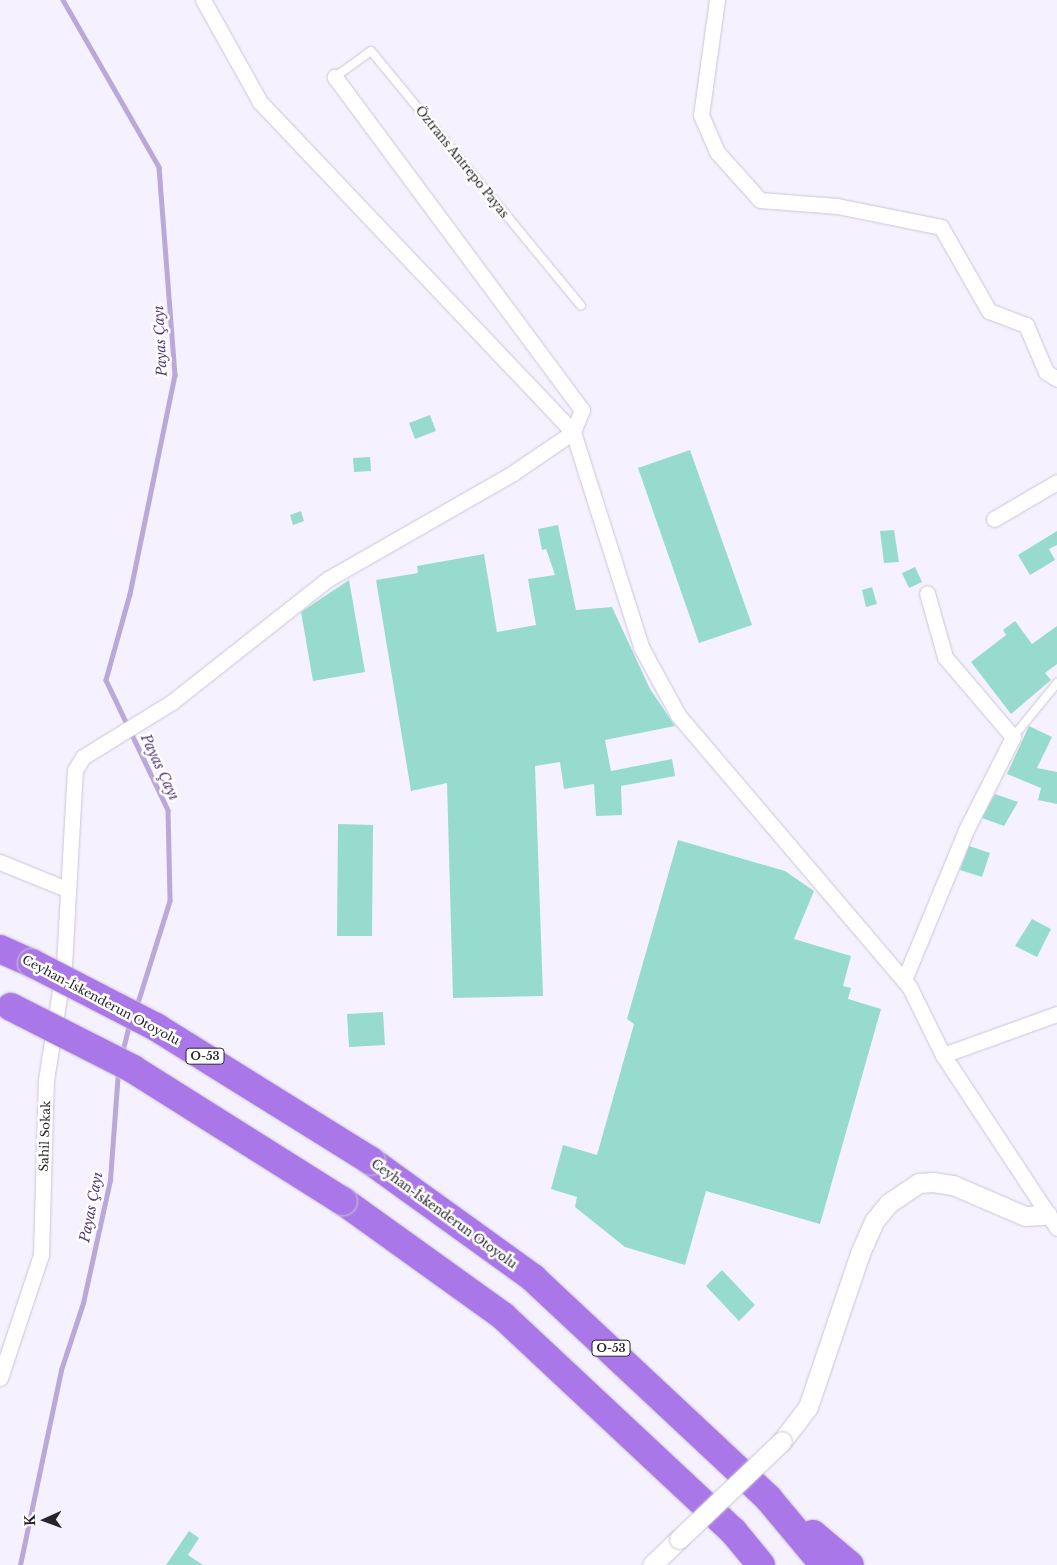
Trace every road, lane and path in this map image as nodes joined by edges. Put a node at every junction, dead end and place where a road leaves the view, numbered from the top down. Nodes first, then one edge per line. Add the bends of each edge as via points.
1 (203, 0) edge
2 (717, 0) edge
3 (335, 77) joint
4 (580, 306) dead end
5 (1057, 379) edge
6 (573, 432) junction
7 (1057, 482) edge
8 (994, 519) dead end
9 (927, 593) dead end
10 (1057, 683) edge
11 (1013, 737) junction
12 (0, 862) edge
13 (66, 889) junction
14 (0, 948) edge
15 (904, 980) junction
16 (5, 1004) edge
17 (1057, 1014) edge
18 (943, 1054) junction
19 (1052, 1221) edge
20 (622, 1359) junction
21 (0, 1378) edge
22 (652, 1565) edge
23 (762, 1565) edge
24 (824, 1565) edge
25 (850, 1565) edge

1 - 6 street via 260,102
2 - 5 street via 701,115 717,152 760,200 837,206 942,227 989,311 1026,325 1046,372
3 - 4 lane, Öztrans Antrepo Payas via 371,51
3 - 6 street via 582,410
6 - 13 street, Sahil Sokak via 513,473 328,579 172,702 83,757 75,770
6 - 15 street via 641,647 678,715
7 - 8 street
9 - 11 street via 945,656
10 - 11 lane
11 - 15 street via 966,830
12 - 13 street
13 - 21 street, Sahil Sokak via 64,965 46,1080 41,1255
14 - 20 highway, Ceyhan-İskenderun Otoyolu / O-53, bridge via 156,1027 371,1161 533,1278
15 - 18 street
16 - 23 highway, bridge via 133,1069 343,1201 503,1316 712,1510
17 - 18 street
18 - 19 street
19 - 22 street, bridge via 1024,1216 953,1185 933,1182 919,1183 889,1203 875,1220 860,1253 808,1407 782,1441
20 - 24 highway, Ceyhan-İskenderun Otoyolu / O-53 via 768,1498
20 - 25 highway

